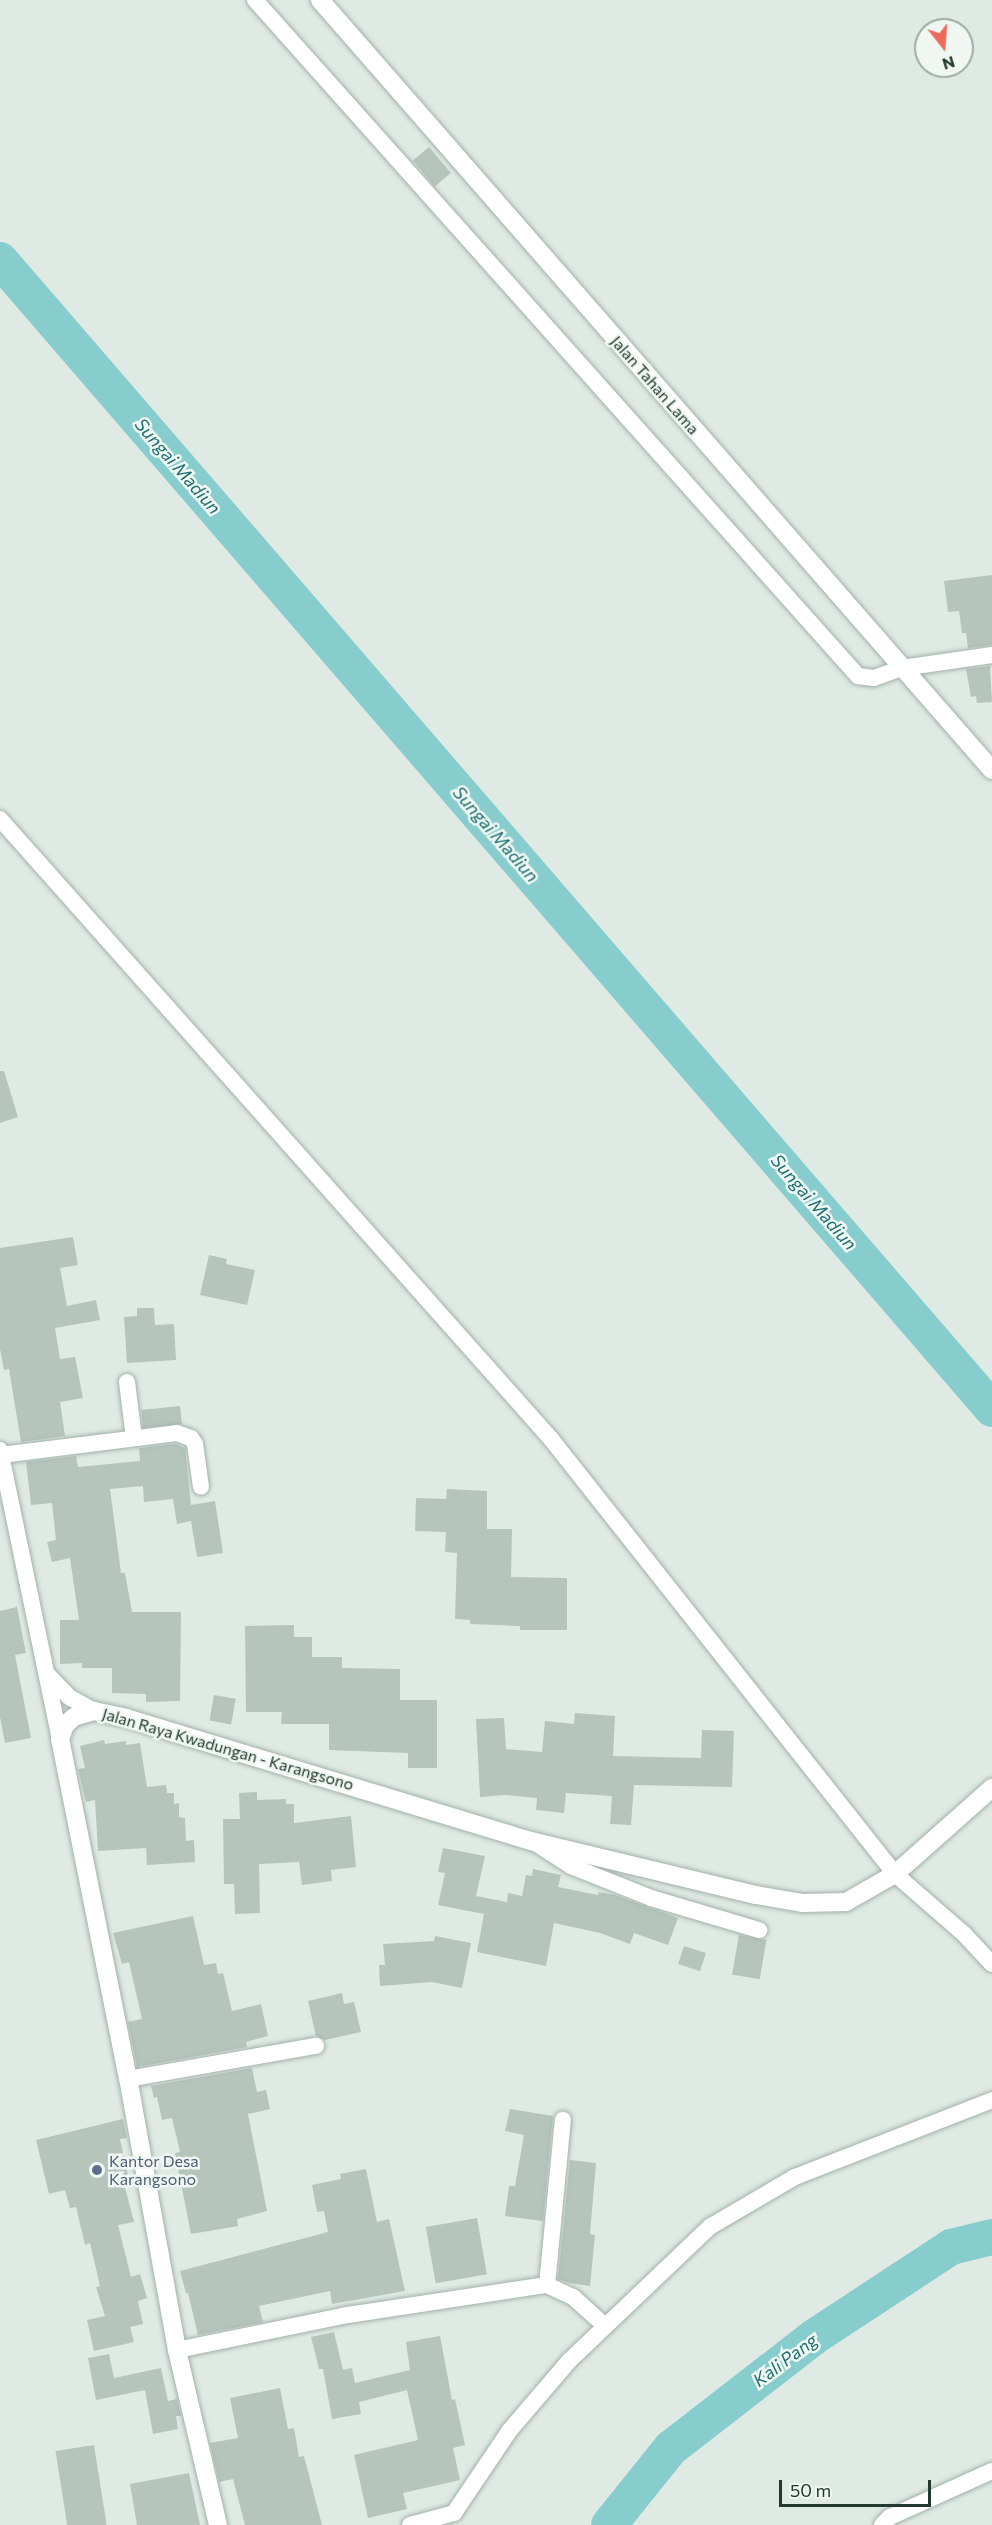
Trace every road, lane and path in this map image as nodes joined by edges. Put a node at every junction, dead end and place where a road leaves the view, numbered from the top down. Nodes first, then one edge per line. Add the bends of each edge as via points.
1 (255, 0) edge
2 (320, 0) edge
3 (992, 655) edge
4 (902, 668) junction
5 (992, 770) edge
6 (0, 819) edge
7 (127, 1382) dead end
8 (134, 1438) junction
9 (0, 1452) edge
10 (201, 1487) dead end
11 (5, 1505) edge
12 (46, 1673) junction
13 (94, 1711) junction
14 (60, 1739) junction
15 (992, 1788) edge
16 (531, 1841) junction
17 (895, 1874) junction
18 (759, 1930) dead end
19 (992, 1964) edge
20 (316, 2046) dead end
21 (128, 2079) junction
22 (992, 2100) edge
23 (563, 2120) dead end
24 (547, 2285) junction
25 (604, 2325) junction
26 (177, 2350) junction
27 (992, 2471) edge
28 (446, 2521) edge
29 (218, 2525) edge
30 (410, 2525) edge
31 (882, 2525) edge

1 - 4 street via 847,667 864,679
2 - 4 main road, Jalan Tahan Lama
3 - 4 street
4 - 5 main road, Jalan Tahan Lama
6 - 17 street via 551,1439
7 - 8 street
8 - 9 street
8 - 10 street via 177,1433 191,1437
9 - 11 street
11 - 12 street
12 - 13 street via 69,1697
12 - 14 street
13 - 14 main road, Jalan Raya Kwadungan - Karangsono via 74,1717 65,1725
13 - 16 main road, Jalan Raya Kwadungan - Karangsono via 282,1763
14 - 21 main road
15 - 17 main road, Jalan Raya Kwadungan - Karangsono
16 - 17 main road, Jalan Raya Kwadungan - Karangsono via 803,1903 846,1902
16 - 18 street via 571,1866 631,1890
17 - 19 street
20 - 21 street
21 - 26 main road
22 - 25 street via 795,2177 711,2226
23 - 24 street
24 - 25 street via 573,2297
24 - 26 street via 348,2315
25 - 28 street via 510,2430 473,2488
26 - 29 main road
27 - 31 street via 890,2517
28 - 30 street

